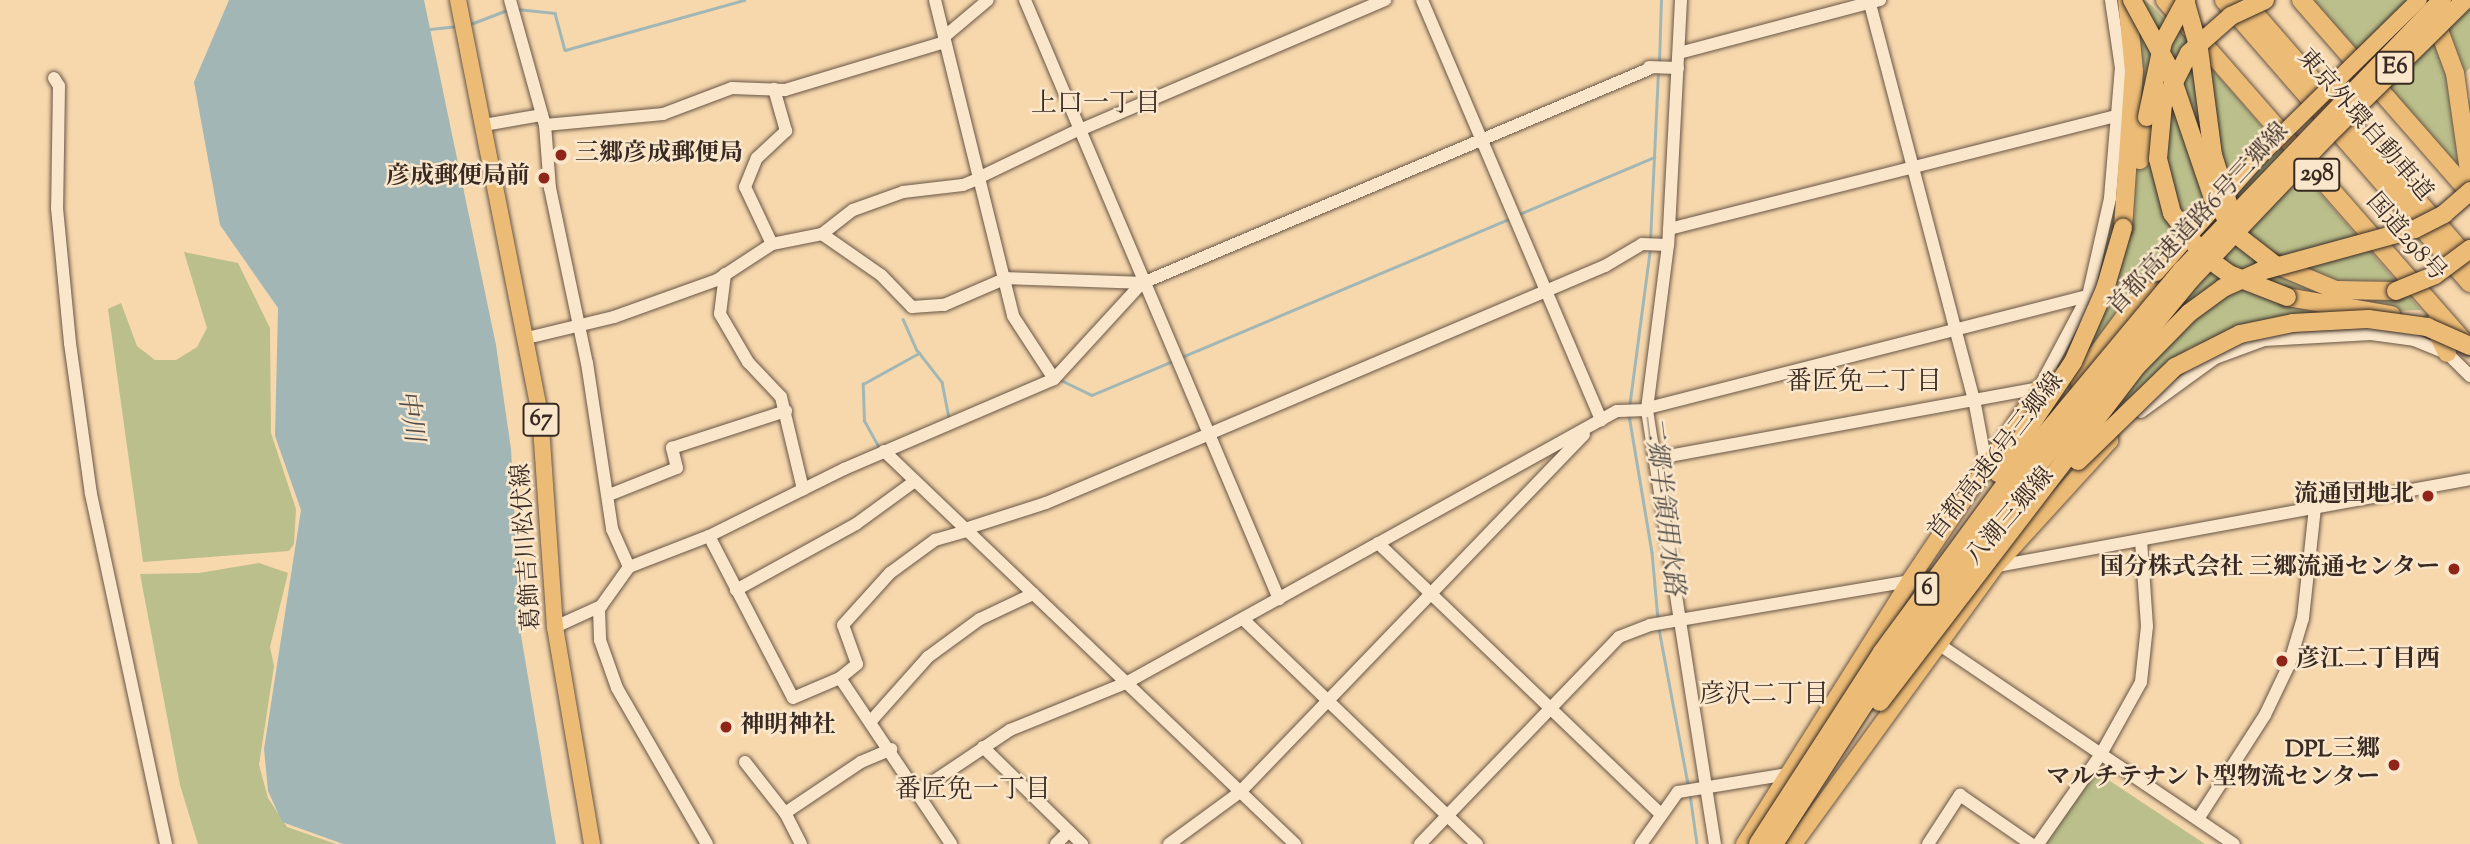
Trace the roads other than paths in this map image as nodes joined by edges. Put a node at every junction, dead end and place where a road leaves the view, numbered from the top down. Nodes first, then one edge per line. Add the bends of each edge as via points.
1 (458, 0) edge
2 (510, 0) edge
3 (935, 0) edge
4 (988, 0) edge
5 (1025, 0) edge
6 (1385, 0) edge
7 (1422, 0) edge
8 (1681, 0) edge
9 (2111, 0) edge
10 (2130, 0) edge
11 (2224, 0) edge
12 (2243, 0) edge
13 (2265, 0) edge
14 (2301, 0) edge
15 (2421, 0) edge
16 (2442, 0) edge
17 (2465, 0) edge
18 (1873, 1) edge
19 (2175, 1) edge
20 (945, 39) junction
21 (1679, 53) junction
22 (1678, 68) junction
23 (54, 78) dead end
24 (774, 89) junction
25 (2119, 115) junction
26 (544, 120) junction
27 (484, 125) junction
28 (1080, 130) junction
29 (2322, 131) junction
30 (1482, 141) junction
31 (1912, 167) junction
32 (2470, 178) edge
33 (978, 179) junction
34 (2470, 192) edge
35 (2123, 228) junction
36 (1669, 229) junction
37 (822, 234) junction
38 (772, 244) junction
39 (1668, 245) junction
40 (2470, 249) edge
41 (2470, 261) edge
42 (2274, 264) junction
43 (2402, 273) junction
44 (725, 274) junction
45 (1003, 278) junction
46 (1144, 283) junction
47 (2470, 283) edge
48 (1546, 291) junction
49 (2088, 296) junction
50 (580, 327) junction
51 (2427, 327) junction
52 (1955, 330) junction
53 (527, 338) junction
54 (2470, 347) edge
55 (2121, 352) junction
56 (2447, 353) junction
57 (2090, 356) junction
58 (2470, 376) edge
59 (1054, 379) junction
60 (2039, 388) junction
61 (1973, 399) junction
62 (1648, 409) junction
63 (786, 411) junction
64 (1599, 421) junction
65 (1209, 434) junction
66 (2110, 441) junction
67 (884, 451) junction
68 (1658, 458) junction
69 (1987, 469) junction
70 (2470, 480) edge
71 (915, 481) junction
72 (803, 489) junction
73 (609, 495) junction
74 (2315, 508) junction
75 (2017, 524) junction
76 (966, 530) junction
77 (709, 536) junction
78 (2141, 540) junction
79 (1378, 543) junction
80 (629, 567) junction
81 (1995, 567) junction
82 (1910, 580) junction
83 (736, 590) junction
84 (1431, 593) junction
85 (1033, 594) junction
86 (1279, 599) junction
87 (601, 606) junction
88 (1243, 620) junction
89 (1681, 622) junction
90 (555, 627) junction
91 (1939, 643) junction
92 (1882, 652) junction
93 (840, 678) junction
94 (1126, 683) junction
95 (1327, 701) junction
96 (1551, 707) junction
97 (871, 721) junction
98 (1819, 727) junction
99 (983, 747) junction
100 (891, 749) junction
101 (2101, 754) junction
102 (1854, 760) junction
103 (745, 762) dead end
104 (1789, 774) junction
105 (1706, 788) junction
106 (919, 791) junction
107 (1240, 792) junction
108 (785, 813) junction
109 (1660, 813) junction
110 (1446, 816) junction
111 (2198, 819) junction
112 (1069, 831) junction
113 (166, 844) edge
114 (592, 844) edge
115 (707, 844) edge
116 (802, 844) edge
117 (951, 844) edge
118 (1056, 844) edge
119 (1082, 844) edge
120 (1169, 844) edge
121 (1295, 844) edge
122 (1420, 844) edge
123 (1477, 844) edge
124 (1641, 844) edge
125 (1715, 844) edge
126 (1744, 844) edge
127 (1758, 844) edge
128 (1776, 844) edge
129 (1794, 844) edge
130 (1928, 844) edge
131 (2031, 844) edge
132 (2038, 844) edge
133 (2234, 844) edge

1 - 27 main road, 葛飾吉川松伏線 / 67
2 - 26 street
3 - 20 street
4 - 20 street
5 - 28 street
6 - 28 street
7 - 30 street
8 - 21 street
9 - 25 street via 2121,68
10 - 35 highway via 2134,71
10 - 42 highway, bridge via 2168,66 2213,198 2238,236
11 - 47 highway, 東京外環自動車道
12 - 41 highway, 東京外環自動車道
13 - 51 highway, bridge via 2231,16 2202,39 2168,88 2158,159 2172,213 2203,255 2250,284
14 - 34 highway
15 - 32 highway, bridge via 2442,29 2451,57
15 - 57 main road, 八潮三郷線, bridge via 2259,157
16 - 29 highway, E6, bridge
17 - 29 highway, E6, bridge
18 - 21 street
18 - 31 street
19 - 35 highway, bridge via 2154,73 2133,205
19 - 42 highway, bridge via 2199,49 2221,186 2238,221
19 - 43 highway, 国道298号 / 298 via 2259,108
20 - 24 street via 785,90
20 - 33 street
21 - 22 street
22 - 30 street via 1649,68
22 - 36 street
23 - 113 street via 59,86 57,208 69,343 91,494
24 - 26 street via 732,88 663,114
24 - 38 street via 786,131 757,158 746,187
25 - 31 street
25 - 49 street via 2110,198
26 - 27 street
26 - 50 street via 550,188
27 - 53 main road, 葛飾吉川松伏線 / 67
28 - 33 street
28 - 46 street
29 - 55 highway, 首都高速道路6号三郷線 / 6, bridge
30 - 46 street
30 - 48 street
31 - 36 street
31 - 52 street
33 - 37 street via 903,192 853,210
33 - 45 street
34 - 75 highway, bridge via 2444,214 2415,229 2261,271 2205,301 2137,366
35 - 92 highway, bridge via 2105,289 2061,383 1941,553
36 - 39 street
37 - 38 street
37 - 45 street via 881,275 912,307 944,305
38 - 44 street
39 - 48 street via 1642,244
39 - 62 street
40 - 42 highway, bridge via 2424,281 2382,293 2320,286
43 - 54 highway, 国道298号 / 298
43 - 56 highway
44 - 50 street
44 - 63 street via 722,321 754,370 781,397
45 - 46 street
45 - 59 street via 1013,316
46 - 59 street
46 - 65 street
48 - 64 street
48 - 65 street
49 - 52 street
49 - 60 street
50 - 53 street
50 - 73 street
51 - 54 highway, bridge
51 - 75 highway, bridge via 2351,319 2276,326 2222,340 2189,357 2139,397
52 - 61 street
52 - 62 street
53 - 90 main road, 葛飾吉川松伏線 / 67 via 547,477
55 - 92 highway, 首都高速6号三郷線 / 6, bridge via 2017,468
55 - 128 highway, 首都高速6号三郷線 / 6, bridge via 1945,588
56 - 58 street
56 - 66 street via 2414,340 2371,334 2264,340 2215,358 2184,377
57 - 60 main road, 八潮三郷線
57 - 66 main road, 八潮三郷線 via 2077,388 2107,422
59 - 67 street
60 - 61 street
60 - 69 main road, 八潮三郷線
61 - 68 street
61 - 69 street
62 - 64 street via 1621,410
62 - 68 street
63 - 72 street
63 - 73 street via 672,449 677,468
64 - 79 street
64 - 84 street
65 - 76 street via 1046,503
65 - 86 street
66 - 81 main road, 八潮三郷線
67 - 71 street
67 - 72 street
68 - 89 street
69 - 82 main road, 八潮三郷線
70 - 74 street
71 - 76 street
71 - 83 street via 856,524
72 - 77 street
73 - 80 street via 612,529
74 - 78 street
74 - 111 street via 2303,618 2289,665 2264,715
75 - 128 highway, bridge
76 - 85 street
76 - 93 street via 935,540 890,573 843,625 857,664
77 - 80 street
77 - 83 street
78 - 81 street
78 - 101 street via 2147,626 2144,670 2134,699
79 - 84 street
79 - 86 street
80 - 87 street
81 - 82 street
81 - 91 main road, 八潮三郷線
82 - 89 street
82 - 98 main road, 八潮三郷線
83 - 93 street via 793,698
84 - 95 street
84 - 96 street
85 - 94 street
85 - 97 street via 980,619 928,657
86 - 88 street
87 - 90 street
87 - 115 street via 598,628 614,682
88 - 94 street
88 - 95 street
89 - 96 street via 1653,624 1614,640
89 - 105 street
90 - 114 main road, 葛飾吉川松伏線 / 67
91 - 98 street via 1916,641 1858,717
91 - 101 street
91 - 102 main road, 八潮三郷線
92 - 127 highway, 首都高速6号三郷線 / 6, bridge
93 - 97 street
94 - 99 street via 1010,730
94 - 107 street
95 - 107 street
95 - 110 street
96 - 109 street
96 - 110 street
97 - 100 street
98 - 104 main road, 八潮三郷線
99 - 106 street
99 - 112 street
100 - 106 street
100 - 108 street via 861,762
101 - 111 street
101 - 132 street
102 - 104 street
102 - 129 main road, 八潮三郷線
103 - 108 street
104 - 105 street
104 - 126 main road, 八潮三郷線
105 - 109 street via 1678,792
105 - 125 street
106 - 117 street
107 - 120 street
107 - 121 street
108 - 116 street
109 - 124 street
110 - 122 street
110 - 123 street
111 - 133 street
112 - 118 street
112 - 119 street
130 - 131 street via 1959,795

